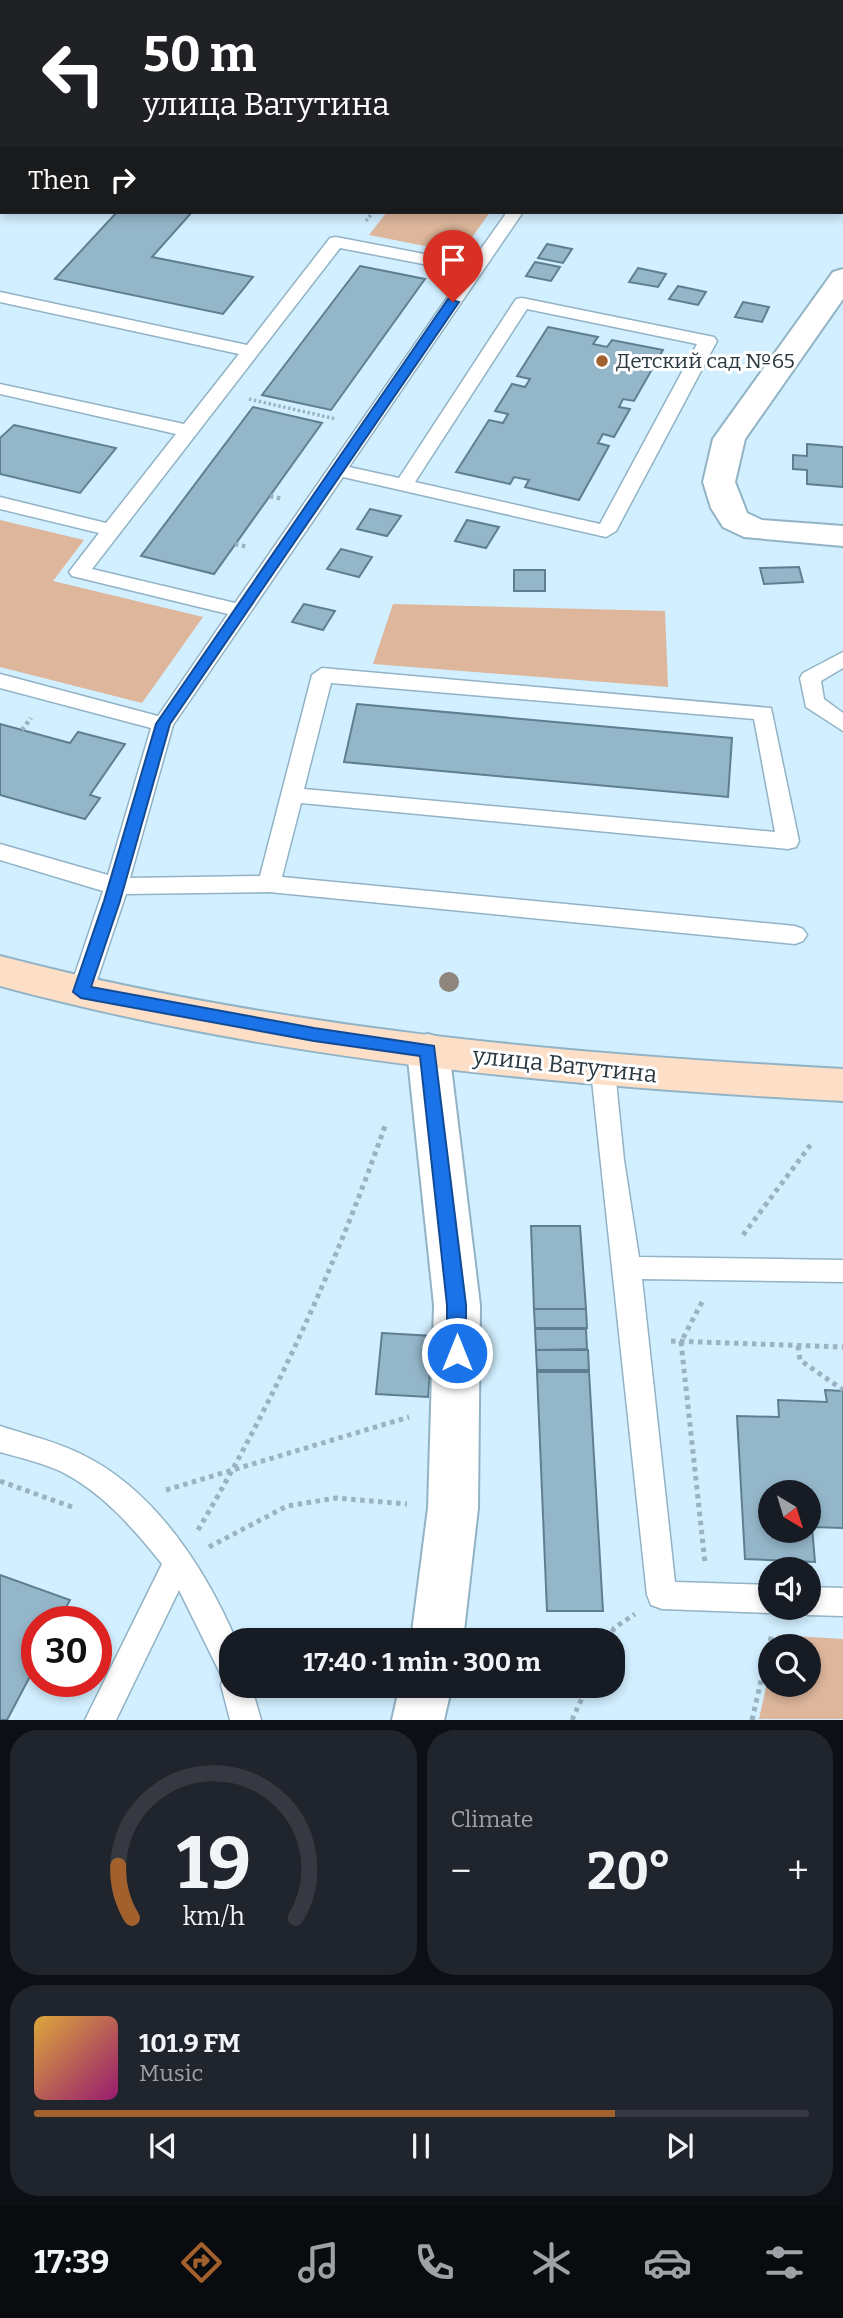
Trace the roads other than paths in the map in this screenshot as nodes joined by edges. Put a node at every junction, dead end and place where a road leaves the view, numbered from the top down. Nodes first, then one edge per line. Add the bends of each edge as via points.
1 (514, 214) edge
2 (475, 270) junction
3 (843, 278) edge
4 (0, 297) edge
5 (251, 351) junction
6 (0, 389) edge
7 (188, 431) junction
8 (337, 470) junction
9 (404, 485) junction
10 (0, 503) edge
11 (111, 530) junction
12 (843, 536) edge
13 (240, 611) junction
14 (843, 659) edge
15 (0, 681) edge
16 (163, 724) junction
17 (843, 724) edge
18 (291, 795) junction
19 (0, 852) edge
20 (269, 884) junction
21 (116, 886) junction
22 (795, 935) dead end
23 (0, 971) edge
24 (81, 992) junction
25 (428, 1050) junction
26 (603, 1071) junction
27 (843, 1085) edge
28 (628, 1268) junction
29 (843, 1271) edge
30 (0, 1439) edge
31 (177, 1564) junction
32 (821, 1601) edge
33 (843, 1602) edge
34 (758, 1608) edge
35 (439, 1628) edge
36 (219, 1641) edge
37 (240, 1698) edge
38 (423, 1698) edge
39 (100, 1720) edge
40 (246, 1720) edge
41 (418, 1720) edge

1 - 2 lane
2 - 5 lane via 336,242
2 - 8 lane
3 - 12 street via 729,439 719,482 735,520 756,530
4 - 5 lane
5 - 7 lane
6 - 7 lane
7 - 11 lane
8 - 9 lane
8 - 13 lane
9 - 9 lane via 606,531 708,341 522,303
10 - 11 lane
11 - 13 lane via 79,572
13 - 16 lane
14 - 17 lane via 810,678 814,702
15 - 16 lane
16 - 21 lane
18 - 18 lane via 322,675 763,713 788,841
18 - 20 lane
19 - 21 lane
20 - 21 lane
20 - 22 lane
21 - 24 lane
23 - 24 main road, улица Ватутина
24 - 25 main road, улица Ватутина
25 - 26 main road, улица Ватутина
25 - 35 street via 457,1305 453,1508
26 - 27 main road, улица Ватутина
26 - 28 lane
28 - 29 lane
28 - 34 lane via 662,1595
30 - 31 lane via 81,1467 125,1502
31 - 36 lane via 195,1589
31 - 39 lane
32 - 33 lane
37 - 40 lane
38 - 41 street

